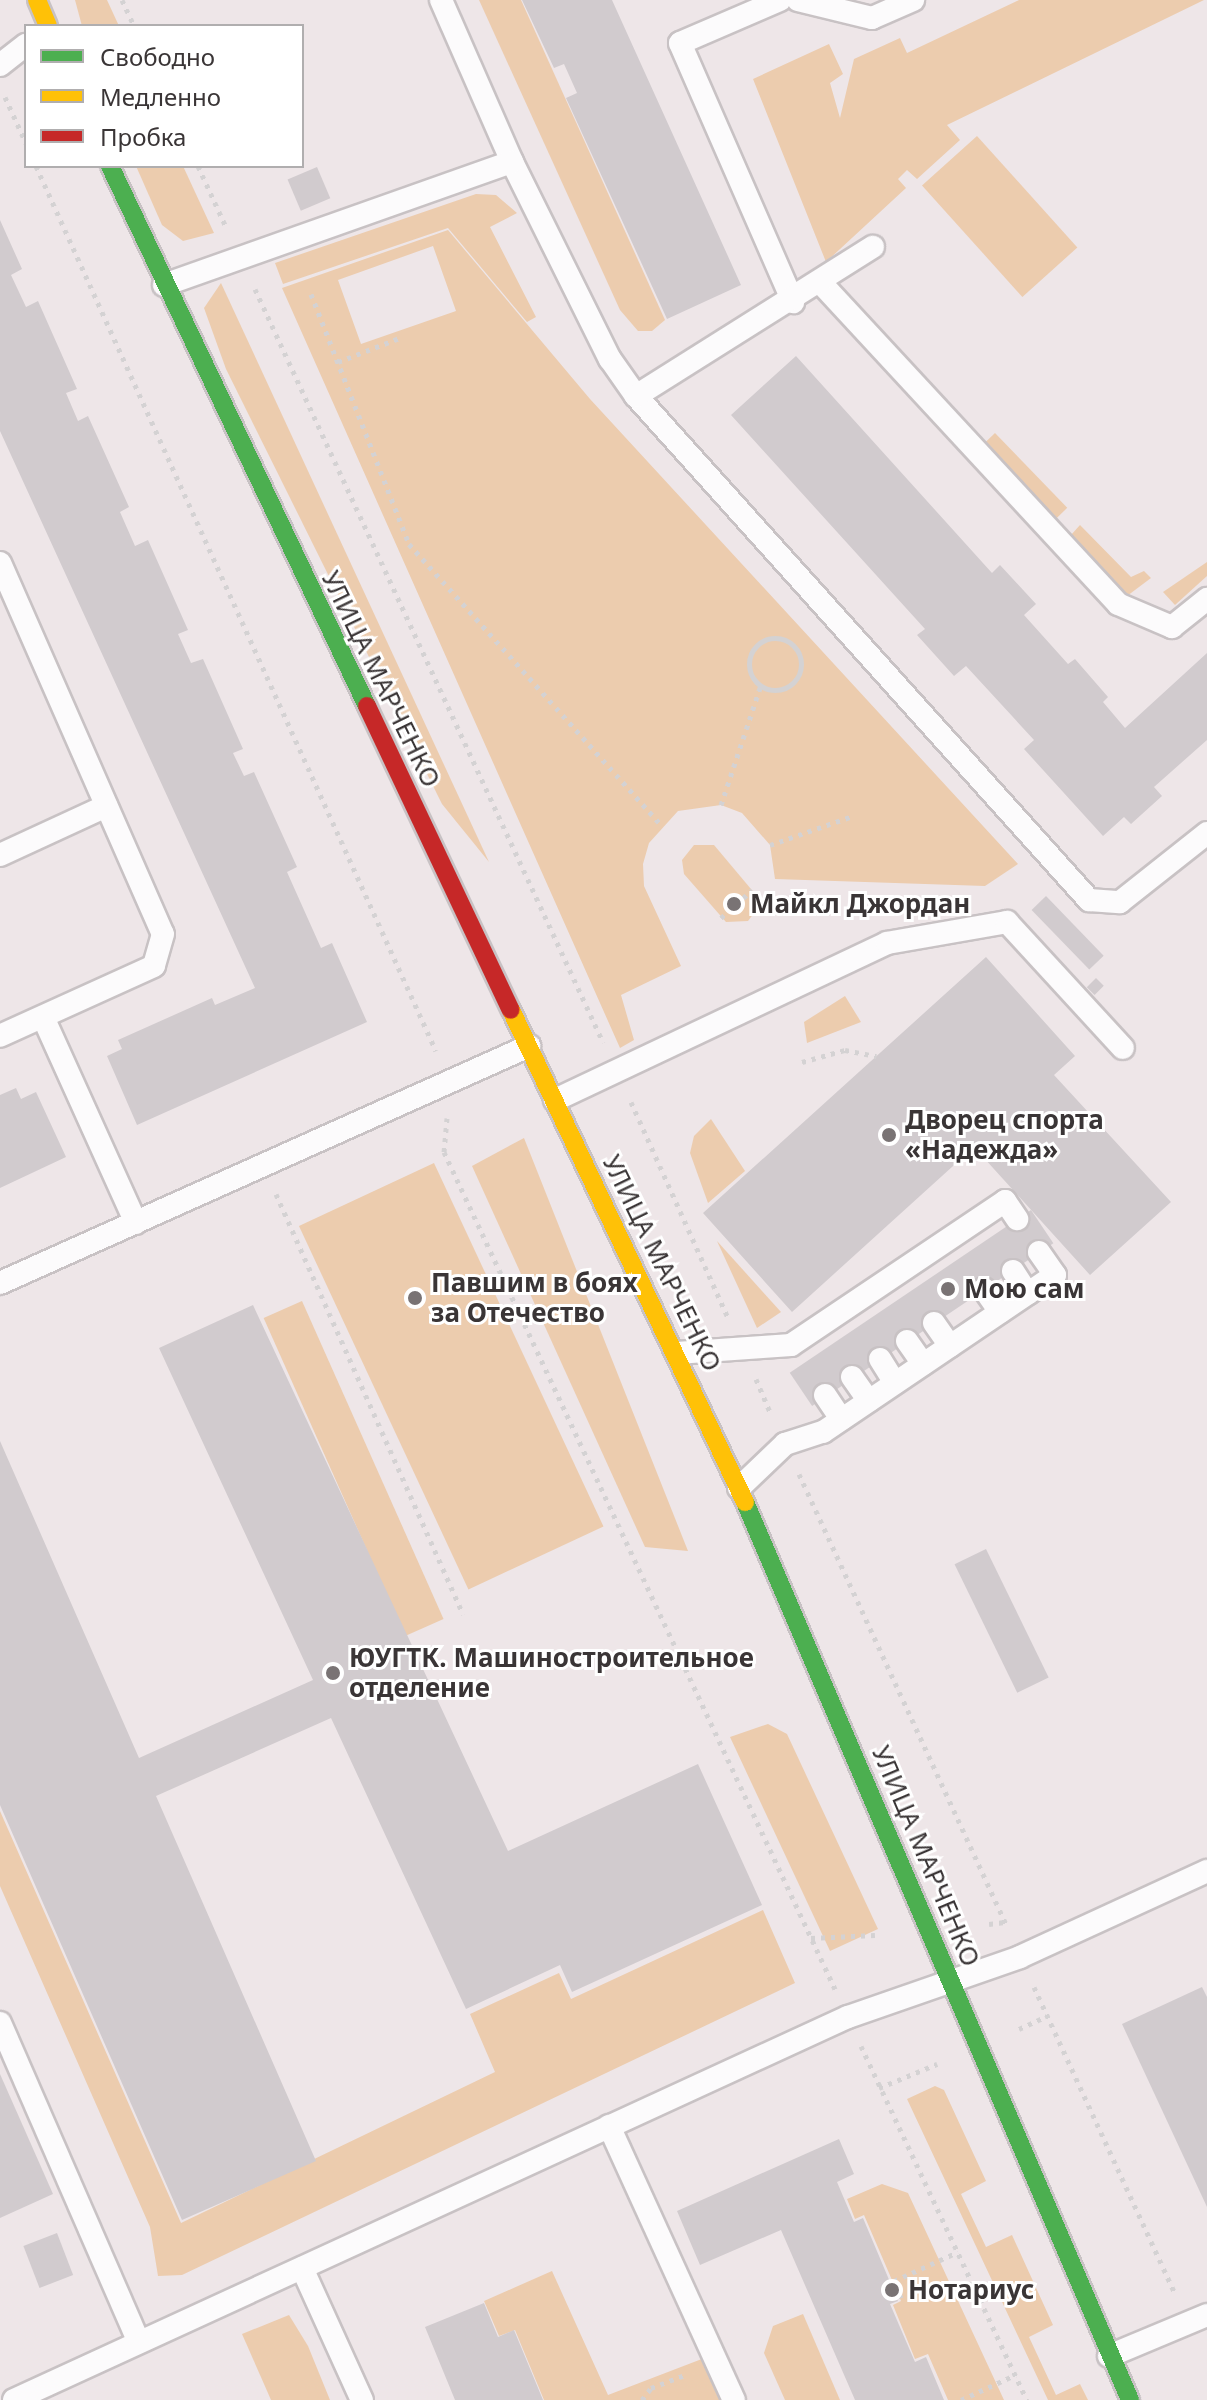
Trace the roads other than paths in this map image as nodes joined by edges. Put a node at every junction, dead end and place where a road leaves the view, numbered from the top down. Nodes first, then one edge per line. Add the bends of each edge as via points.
1 (37, 0) edge
2 (441, 0) edge
3 (780, 0) edge
4 (798, 0) edge
5 (913, 0) edge
6 (47, 24) edge
7 (24, 47) edge
8 (0, 65) edge
9 (512, 162) junction
10 (111, 168) edge
11 (873, 247) dead end
12 (821, 283) junction
13 (164, 285) junction
14 (793, 302) junction
15 (636, 396) junction
16 (0, 563) edge
17 (1207, 599) edge
18 (106, 806) junction
19 (1207, 833) edge
20 (0, 855) edge
21 (43, 1017) junction
22 (0, 1036) edge
23 (529, 1046) junction
24 (1123, 1048) dead end
25 (555, 1100) junction
26 (1017, 1219) dead end
27 (136, 1223) junction
28 (1039, 1252) dead end
29 (1013, 1271) dead end
30 (0, 1283) edge
31 (984, 1289) dead end
32 (1028, 1294) junction
33 (1000, 1312) junction
34 (934, 1323) dead end
35 (907, 1341) dead end
36 (950, 1346) junction
37 (677, 1353) junction
38 (880, 1359) dead end
39 (923, 1364) junction
40 (852, 1377) dead end
41 (895, 1383) junction
42 (825, 1395) dead end
43 (869, 1401) junction
44 (841, 1419) junction
45 (739, 1488) junction
46 (1207, 1871) edge
47 (952, 1981) junction
48 (0, 2023) edge
49 (609, 2126) junction
50 (302, 2268) junction
51 (1198, 2319) edge
52 (139, 2342) junction
53 (1109, 2356) junction
54 (14, 2400) edge
55 (362, 2400) edge
56 (734, 2400) edge
57 (1130, 2400) edge

1 - 6 street
2 - 9 lane
3 - 14 lane via 680,43
4 - 5 lane via 872,18
7 - 8 lane
9 - 13 lane
9 - 15 lane via 610,359
10 - 13 street, УЛИЦА МАРЧЕНКО
11 - 12 lane
12 - 14 lane
12 - 17 lane via 1118,604 1172,627
13 - 23 street, УЛИЦА МАРЧЕНКО
14 - 15 lane
15 - 19 lane via 1089,900 1120,902
16 - 18 lane
18 - 20 lane
18 - 21 lane via 163,934 154,966
21 - 22 lane
21 - 27 lane
23 - 25 street, УЛИЦА МАРЧЕНКО
23 - 27 lane
24 - 25 lane via 1007,922 887,943
25 - 37 street, УЛИЦА МАРЧЕНКО
26 - 37 lane via 1005,1201 984,1228 797,1354 741,1347
27 - 30 lane
28 - 32 lane via 1055,1275
29 - 32 lane
31 - 33 lane
32 - 33 lane
33 - 36 lane
34 - 36 lane
35 - 39 lane
36 - 39 lane
37 - 45 street, УЛИЦА МАРЧЕНКО
38 - 41 lane
39 - 41 lane
40 - 43 lane
41 - 43 lane
42 - 44 lane
43 - 44 lane
44 - 45 lane via 785,1444
45 - 47 street, УЛИЦА МАРЧЕНКО
46 - 47 lane via 1020,1957
47 - 49 lane via 848,2017
47 - 53 street, УЛИЦА МАРЧЕНКО
48 - 52 lane
49 - 50 lane
49 - 56 lane
50 - 52 lane
50 - 55 lane
51 - 53 lane
52 - 54 lane
53 - 57 street, УЛИЦА МАРЧЕНКО

